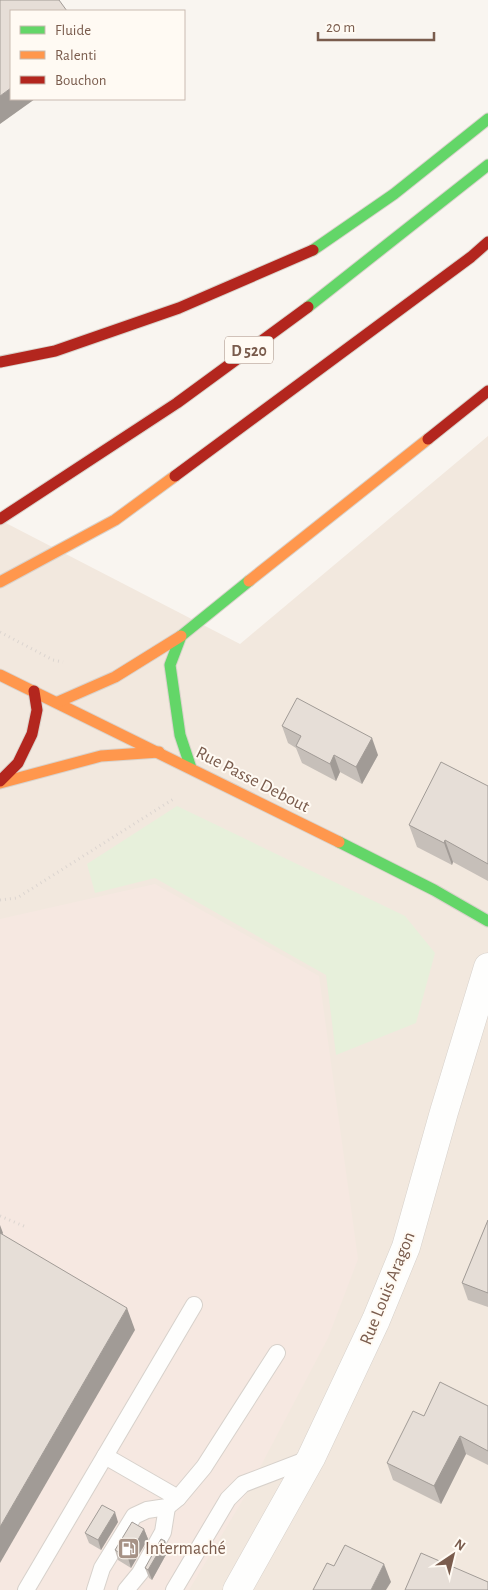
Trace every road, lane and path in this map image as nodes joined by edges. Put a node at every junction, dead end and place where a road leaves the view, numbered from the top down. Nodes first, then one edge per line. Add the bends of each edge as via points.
1 (488, 119) edge
2 (488, 165) edge
3 (488, 242) edge
4 (0, 362) edge
5 (488, 391) edge
6 (0, 519) edge
7 (0, 582) edge
8 (0, 632) edge
9 (181, 636) junction
10 (69, 663) dead end
11 (0, 675) edge
12 (34, 690) junction
13 (58, 702) junction
14 (159, 752) junction
15 (191, 768) junction
16 (0, 782) edge
17 (177, 796) dead end
18 (0, 900) edge
19 (488, 920) edge
20 (488, 967) edge
21 (0, 1216) edge
22 (26, 1227) dead end
23 (194, 1305) dead end
24 (277, 1353) dead end
25 (105, 1456) junction
26 (311, 1458) junction
27 (172, 1503) junction
28 (26, 1590) edge
29 (95, 1590) edge
30 (126, 1590) edge
31 (174, 1590) edge
32 (237, 1590) edge

1 - 4 main road via 394,194 313,250 179,308 55,351
2 - 6 main road, D 520 via 330,290 177,402
3 - 7 main road via 115,520
5 - 9 main road
8 - 10 path via 53,660
9 - 13 main road via 115,676
9 - 15 main road via 170,665 180,735
11 - 12 main road, Rue Passe Debout
12 - 13 main road, Rue Passe Debout
12 - 16 main road via 37,710 32,734 18,763
13 - 14 main road, Rue Passe Debout
14 - 15 main road, Rue Passe Debout
14 - 16 main road via 101,756
15 - 19 main road, Rue Passe Debout
17 - 18 path via 17,898
20 - 26 street, Rue Louis Aragon via 406,1247 368,1338
21 - 22 path
23 - 25 lane
24 - 27 lane via 204,1467
25 - 27 lane
25 - 28 lane
26 - 31 lane via 242,1484 228,1499
26 - 32 street, Rue Louis Aragon
27 - 29 lane via 134,1516 102,1568
27 - 30 lane via 163,1532 140,1573

